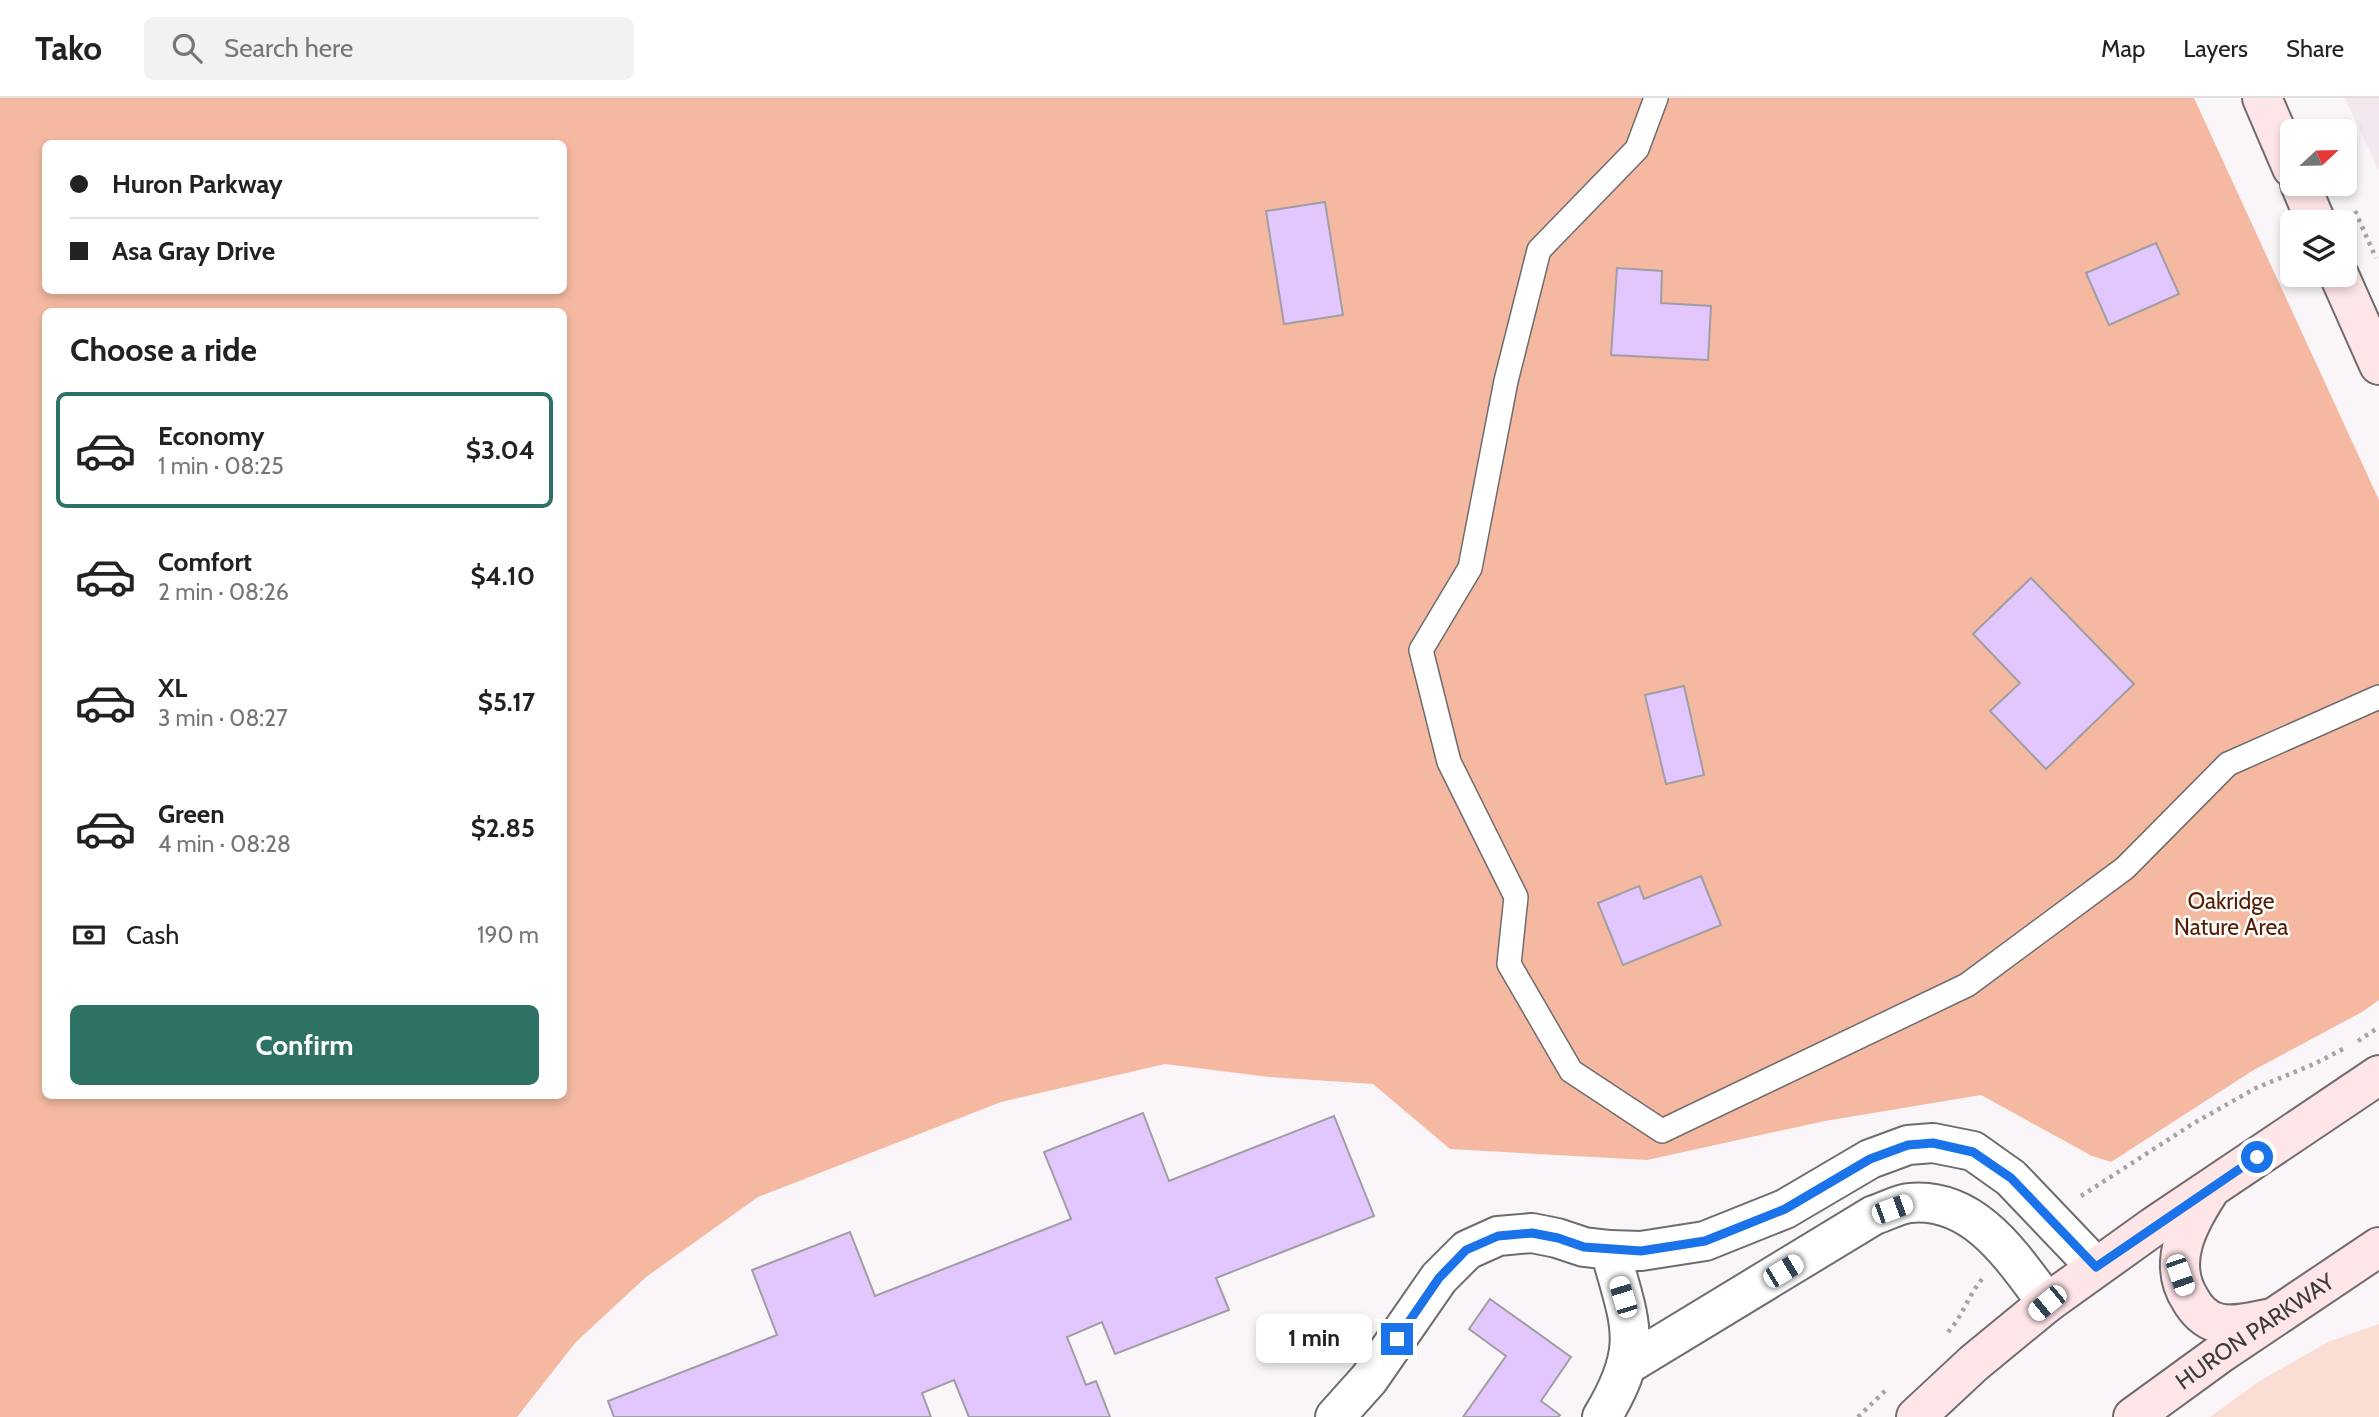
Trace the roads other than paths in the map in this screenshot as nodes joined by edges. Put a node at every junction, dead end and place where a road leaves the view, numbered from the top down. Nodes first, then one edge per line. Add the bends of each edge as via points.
1 (1656, 98) edge
2 (2262, 98) edge
3 (2280, 140) edge
4 (2344, 287) edge
5 (2379, 365) edge
6 (2379, 698) edge
7 (2379, 1075) edge
8 (2211, 1188) junction
9 (2379, 1247) edge
10 (1609, 1250) junction
11 (2096, 1267) junction
12 (2047, 1303) junction
13 (2272, 1318) junction
14 (1627, 1365) junction
15 (1335, 1417) edge
16 (1602, 1417) edge
17 (1916, 1417) edge
18 (2133, 1417) edge

1 - 6 lane via 1637,149 1539,250 1506,381 1470,568 1421,650 1449,762 1516,897 1509,964 1571,1071 1662,1131 1967,985 2125,868 2228,764
2 - 3 main road
4 - 5 main road
7 - 8 main road
8 - 11 main road
8 - 13 main road via 2190,1224 2180,1255 2187,1295 2205,1317 2218,1323 2236,1325
9 - 13 main road, HURON PARKWAY
10 - 11 street via 1641,1251 1705,1241 1785,1209 1870,1159 1908,1145 1933,1143 1973,1152 2011,1178
10 - 14 street via 1629,1317
10 - 15 street via 1532,1233 1498,1236 1466,1250 1439,1278 1369,1380
11 - 12 main road
12 - 14 street via 2011,1255 1975,1219 1941,1206 1909,1203 1874,1215
12 - 17 main road
13 - 18 main road, HURON PARKWAY
14 - 16 street

